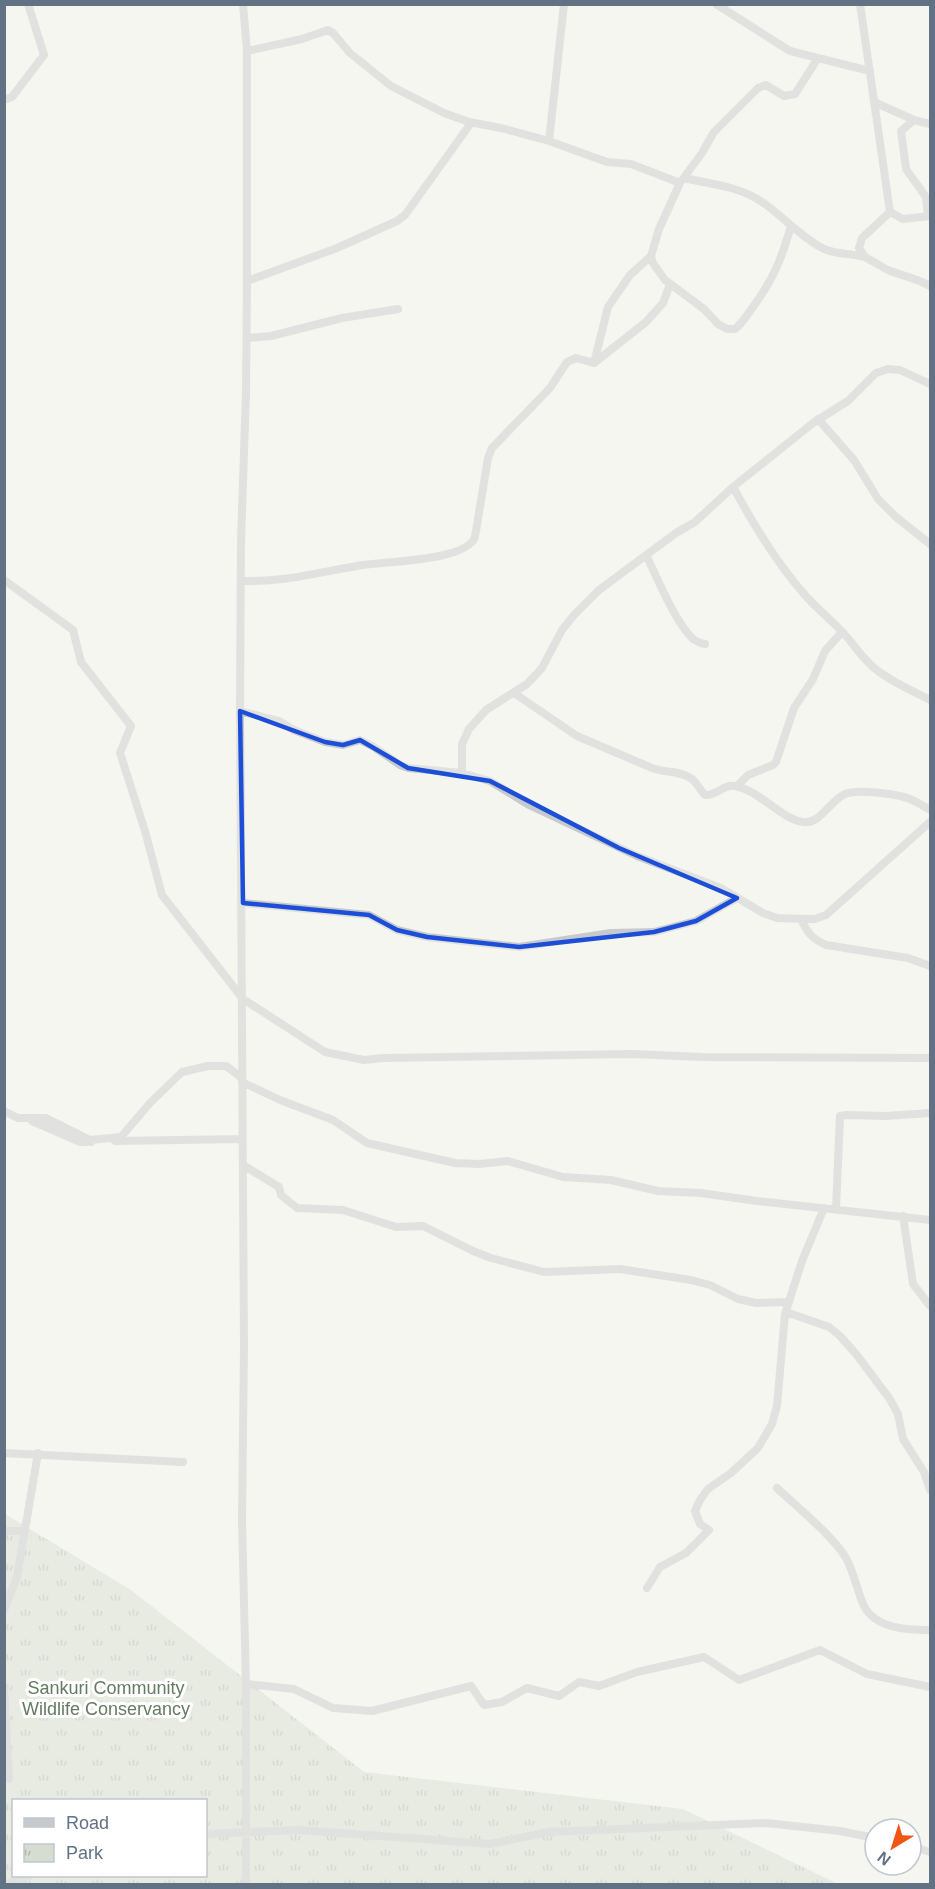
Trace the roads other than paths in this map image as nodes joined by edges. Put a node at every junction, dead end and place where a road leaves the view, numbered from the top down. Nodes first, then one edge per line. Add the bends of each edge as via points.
1 (28, 4) edge
2 (243, 4) edge
3 (564, 4) edge
4 (716, 4) edge
5 (860, 4) edge
6 (247, 51) junction
7 (818, 58) junction
8 (870, 71) junction
9 (4, 100) edge
10 (874, 102) junction
11 (914, 120) junction
12 (471, 123) junction
13 (930, 124) edge
14 (549, 141) junction
15 (682, 180) junction
16 (890, 212) junction
17 (929, 216) edge
18 (791, 226) junction
19 (651, 256) junction
20 (865, 257) junction
21 (247, 281) junction
22 (670, 284) junction
23 (930, 286) edge
24 (398, 309) dead end
25 (247, 338) junction
26 (594, 363) junction
27 (930, 384) edge
28 (818, 419) junction
29 (733, 487) junction
30 (930, 544) edge
31 (646, 555) junction
32 (4, 580) edge
33 (241, 581) junction
34 (842, 633) junction
35 (705, 644) dead end
36 (514, 693) junction
37 (930, 700) edge
38 (240, 711) junction
39 (462, 773) junction
40 (736, 786) junction
41 (930, 810) edge
42 (930, 822) edge
43 (737, 898) junction
44 (243, 903) junction
45 (801, 919) junction
46 (930, 966) edge
47 (243, 999) junction
48 (930, 1058) edge
49 (242, 1080) junction
50 (4, 1111) edge
51 (930, 1113) edge
52 (28, 1120) junction
53 (242, 1139) junction
54 (243, 1165) junction
55 (824, 1208) junction
56 (836, 1209) junction
57 (903, 1216) junction
58 (930, 1220) edge
59 (789, 1302) junction
60 (930, 1306) edge
61 (786, 1312) junction
62 (4, 1453) edge
63 (38, 1453) junction
64 (183, 1462) dead end
65 (777, 1488) dead end
66 (930, 1490) edge
67 (4, 1531) edge
68 (25, 1531) junction
69 (647, 1588) dead end
70 (4, 1610) edge
71 (930, 1630) edge
72 (246, 1684) junction
73 (4, 1687) edge
74 (930, 1687) edge
75 (9, 1779) dead end
76 (207, 1834) edge
77 (246, 1834) junction
78 (863, 1836) edge
79 (24, 1877) edge
80 (5, 1884) edge
81 (246, 1884) edge

1 - 9 street via 44,56 12,97
2 - 6 street
3 - 14 street
4 - 7 street via 790,51
5 - 8 street
6 - 12 street via 328,30 391,86
6 - 21 street
7 - 8 street
7 - 15 street via 795,94 784,96 766,85 758,88 714,132
8 - 10 street
10 - 11 street
10 - 16 street
11 - 13 street
11 - 17 street via 901,131 906,169 926,197
12 - 14 street
12 - 21 street via 397,221
14 - 15 street via 607,162 631,164
15 - 18 street via 751,195
15 - 19 street
16 - 17 street via 903,219
16 - 20 street via 862,238 860,248
18 - 20 street via 826,250
18 - 22 street via 781,261 766,289 735,329 718,324
19 - 22 street via 652,263
19 - 26 street via 630,275 608,307
20 - 23 street
21 - 25 street
22 - 26 street via 663,303 646,321
24 - 25 street
25 - 33 street
26 - 33 street via 576,358 567,362 550,388 492,448 475,537 468,546 406,562 271,581
27 - 28 street via 900,370 888,369 876,373 848,401
28 - 29 street
28 - 30 street via 854,460 878,499
29 - 31 street via 695,522
29 - 34 street via 772,553
31 - 35 street via 691,637
31 - 36 street via 586,602 562,630 542,668
32 - 47 street via 73,630 81,662 131,726 120,753 162,895
33 - 38 street
34 - 37 street via 877,671
34 - 40 street via 825,651 794,708 776,762 748,775
36 - 39 street via 486,710 469,729 462,744
36 - 40 street via 577,736 652,768 681,773 705,795
38 - 39 street via 279,721 325,742 344,745 360,740 408,768
38 - 44 street
39 - 43 street via 497,784 529,805 618,848 721,888
40 - 41 street via 792,818 810,823 850,792 891,794
42 - 45 street via 826,915
43 - 44 street via 696,921 654,932 611,933 519,947 428,937 397,930 369,915
43 - 45 street via 777,918
44 - 47 street
45 - 46 street via 807,933 826,945 908,958
47 - 48 street via 325,1052 364,1060 632,1054
47 - 49 street
49 - 52 street via 226,1066 182,1072 121,1137 90,1140 45,1118
49 - 53 street
49 - 55 street via 280,1100 333,1120 367,1143 383,1147 455,1162 508,1161 548,1174 611,1180 658,1191
50 - 52 street
51 - 56 street via 840,1116
52 - 53 street via 80,1142
53 - 54 street
54 - 59 street via 279,1187 281,1195 297,1208 343,1210 396,1227 423,1226 491,1258 544,1272 620,1269 691,1280 756,1304
54 - 72 street via 242,1520
55 - 56 street
55 - 59 street
56 - 57 street
57 - 58 street
57 - 60 street via 914,1284
59 - 61 street
61 - 66 street via 829,1327 856,1354 898,1414 903,1439 924,1472
61 - 69 street via 772,1424 758,1448 700,1500 696,1511 700,1524 709,1530 686,1553 660,1566
62 - 63 street
63 - 64 street
63 - 68 street
65 - 71 street via 846,1557 865,1609 879,1621 904,1630
67 - 68 street
68 - 70 street via 17,1577
72 - 74 street via 294,1689 333,1708 372,1711 471,1686 484,1706 502,1702 527,1688 559,1696 579,1682 599,1686 637,1672 704,1657 739,1680 820,1650 867,1674
72 - 77 street
73 - 75 street
76 - 77 street
77 - 78 street via 298,1830 490,1844 549,1832 766,1823
77 - 81 street
79 - 80 street

